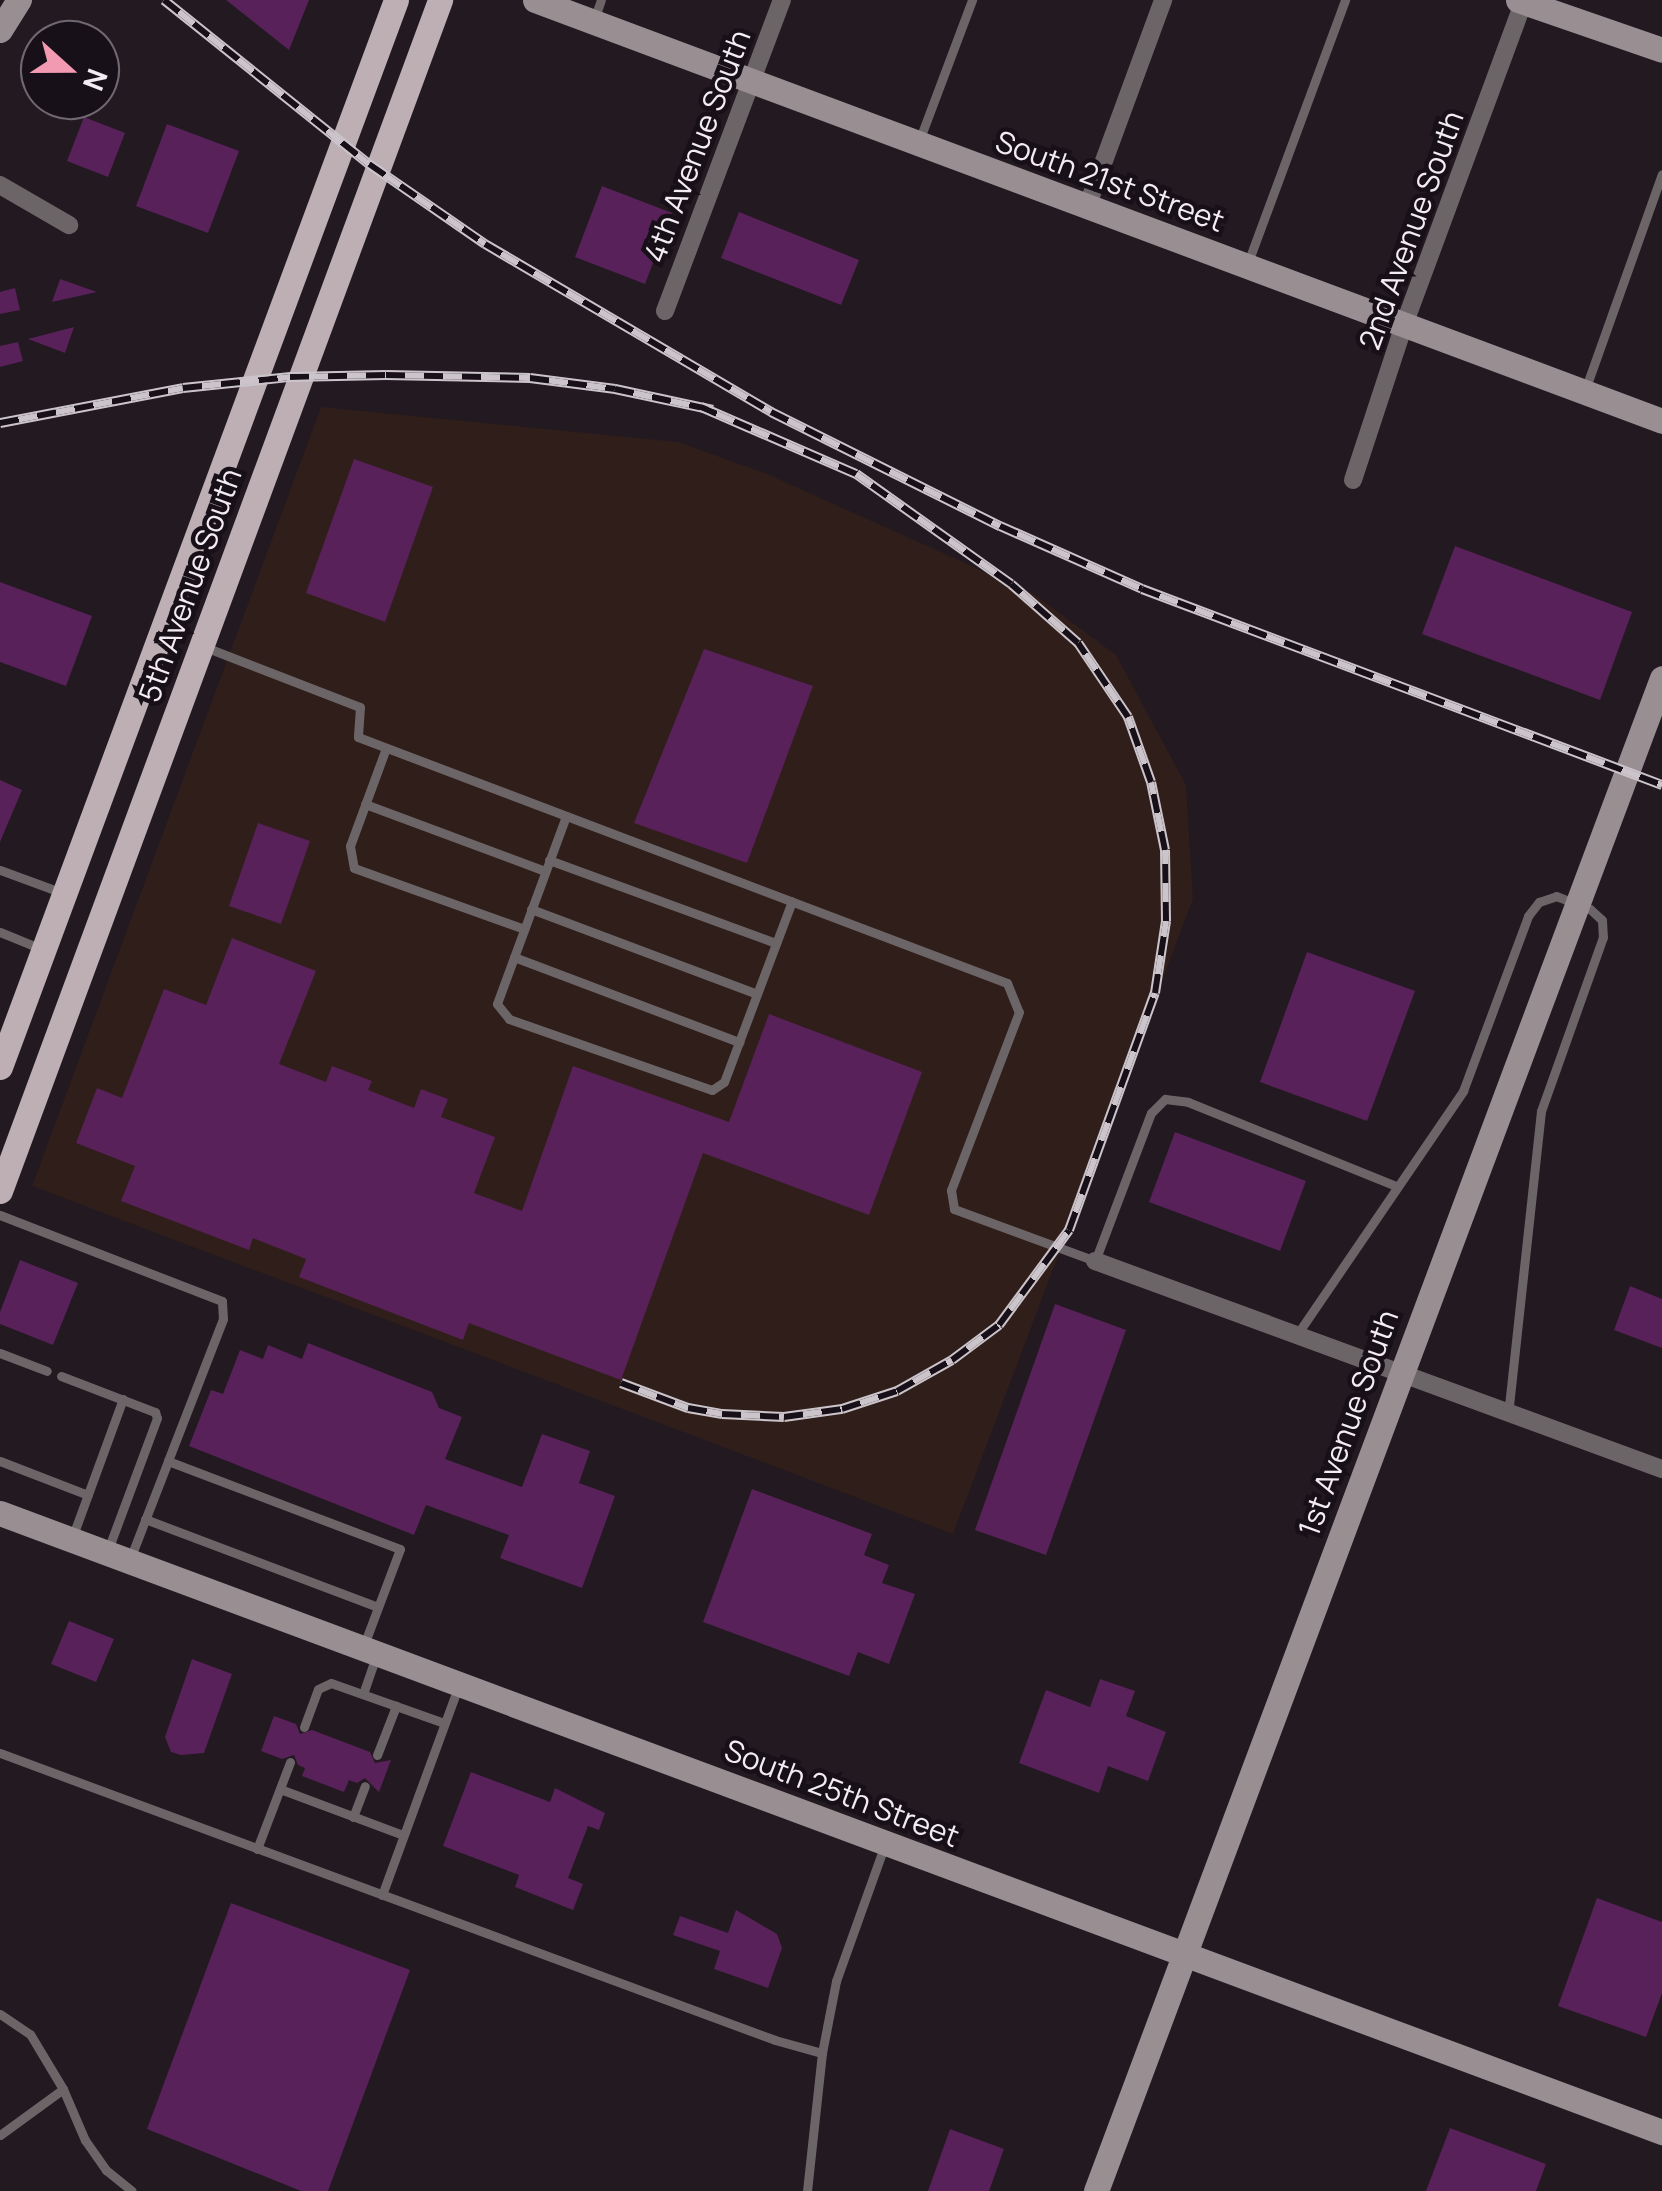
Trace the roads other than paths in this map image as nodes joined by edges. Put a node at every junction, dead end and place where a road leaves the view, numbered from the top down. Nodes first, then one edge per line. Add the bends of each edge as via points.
1 (396, 0) edge
2 (440, 0) edge
3 (536, 0) edge
4 (782, 0) edge
5 (972, 0) edge
6 (1163, 0) edge
7 (1346, 0) edge
8 (1522, 1) edge
9 (11, 2) edge
10 (597, 12) edge
11 (0, 30) edge
12 (1662, 50) edge
13 (751, 82) junction
14 (918, 144) junction
15 (1662, 174) edge
16 (0, 185) edge
17 (1087, 207) junction
18 (70, 225) dead end
19 (1246, 266) junction
20 (665, 311) dead end
21 (1404, 324) junction
22 (1584, 392) junction
23 (1662, 422) edge
24 (1353, 480) dead end
25 (203, 646) junction
26 (1662, 678) edge
27 (386, 748) junction
28 (365, 804) junction
29 (566, 816) junction
30 (549, 860) junction
31 (0, 870) edge
32 (545, 871) junction
33 (62, 894) junction
34 (792, 901) junction
35 (531, 909) junction
36 (524, 928) junction
37 (0, 932) edge
38 (776, 943) junction
39 (42, 950) junction
40 (514, 956) junction
41 (757, 994) junction
42 (739, 1042) junction
43 (2, 1055) edge
44 (1396, 1186) junction
45 (0, 1191) edge
46 (0, 1215) edge
47 (1095, 1260) junction
48 (1296, 1336) junction
49 (0, 1353) edge
50 (47, 1371) dead end
51 (1400, 1374) junction
52 (61, 1376) dead end
53 (123, 1400) junction
54 (1508, 1413) junction
55 (0, 1461) edge
56 (168, 1462) junction
57 (1662, 1469) edge
58 (88, 1495) junction
59 (0, 1513) edge
60 (146, 1519) junction
61 (71, 1540) junction
62 (118, 1557) junction
63 (378, 1607) junction
64 (370, 1652) junction
65 (459, 1685) junction
66 (363, 1694) junction
67 (396, 1706) junction
68 (444, 1724) junction
69 (304, 1727) dead end
70 (0, 1753) edge
71 (377, 1755) dead end
72 (290, 1762) dead end
73 (365, 1786) dead end
74 (280, 1789) junction
75 (353, 1817) junction
76 (404, 1835) junction
77 (885, 1844) junction
78 (257, 1848) junction
79 (382, 1895) junction
80 (1183, 1956) junction
81 (0, 2014) edge
82 (822, 2053) junction
83 (63, 2089) junction
84 (1662, 2132) edge
85 (0, 2135) edge
86 (132, 2191) edge
87 (807, 2191) edge
88 (1096, 2191) edge

1 - 33 main road, 5th Avenue South
2 - 25 main road, 5th Avenue South
3 - 10 main road, South 21st Street
4 - 13 street, 4th Avenue South
5 - 14 lane
6 - 17 street
7 - 19 lane
8 - 12 main road
8 - 21 street, 2nd Avenue South
9 - 11 main road
10 - 13 main road, South 21st Street
13 - 14 main road, South 21st Street
13 - 20 street, 4th Avenue South
14 - 17 main road, South 21st Street
15 - 22 lane
16 - 18 street
17 - 19 main road, South 21st Street
19 - 21 main road, South 21st Street
21 - 22 main road, South 21st Street
21 - 24 street, 2nd Avenue South
22 - 23 main road, South 21st Street
25 - 27 lane via 360,707 358,737
25 - 45 main road, 5th Avenue South
26 - 51 main road, 1st Avenue South
27 - 28 lane
27 - 29 lane
28 - 32 lane
28 - 36 lane via 350,846 354,868
29 - 30 lane
29 - 34 lane
30 - 32 lane
30 - 38 lane
31 - 33 lane
32 - 35 lane
33 - 39 main road, 5th Avenue South
34 - 38 lane
34 - 47 lane via 1007,983 1019,1012 951,1190 954,1209
35 - 36 lane
35 - 41 lane
36 - 40 lane
37 - 39 lane
38 - 41 lane
39 - 43 main road, 5th Avenue South
40 - 42 lane
40 - 42 lane via 497,1004 509,1019 712,1090 724,1082
41 - 42 lane
44 - 47 lane via 1188,1102 1165,1099 1151,1112
44 - 48 lane
44 - 54 lane via 1463,1091 1528,916 1556,896 1590,909 1602,920 1603,938 1542,1110
46 - 56 lane via 222,1301 222,1319
47 - 48 street
48 - 51 street
49 - 50 lane
51 - 54 street
51 - 80 main road, 1st Avenue South
52 - 53 lane
53 - 58 lane
53 - 62 lane via 157,1418
54 - 57 street
55 - 58 lane
56 - 60 lane
56 - 63 lane via 400,1549
58 - 61 lane
59 - 61 main road, South 25th Street
60 - 62 lane
60 - 63 lane
61 - 62 main road, South 25th Street
62 - 64 main road, South 25th Street
63 - 64 lane
64 - 65 main road, South 25th Street
64 - 66 lane
65 - 68 lane
65 - 77 main road, South 25th Street
66 - 67 lane
66 - 69 lane via 332,1683 318,1689
67 - 68 lane
67 - 71 lane
68 - 76 lane
70 - 78 lane
72 - 74 lane
73 - 75 lane
74 - 75 lane
74 - 78 lane
75 - 76 lane
76 - 79 lane
77 - 80 main road, South 25th Street
77 - 82 lane via 836,1980
78 - 79 lane
79 - 82 lane
80 - 84 main road, South 25th Street
80 - 88 main road, 1st Avenue South
81 - 83 lane via 30,2034
82 - 87 lane
83 - 85 lane
83 - 86 lane via 85,2140

